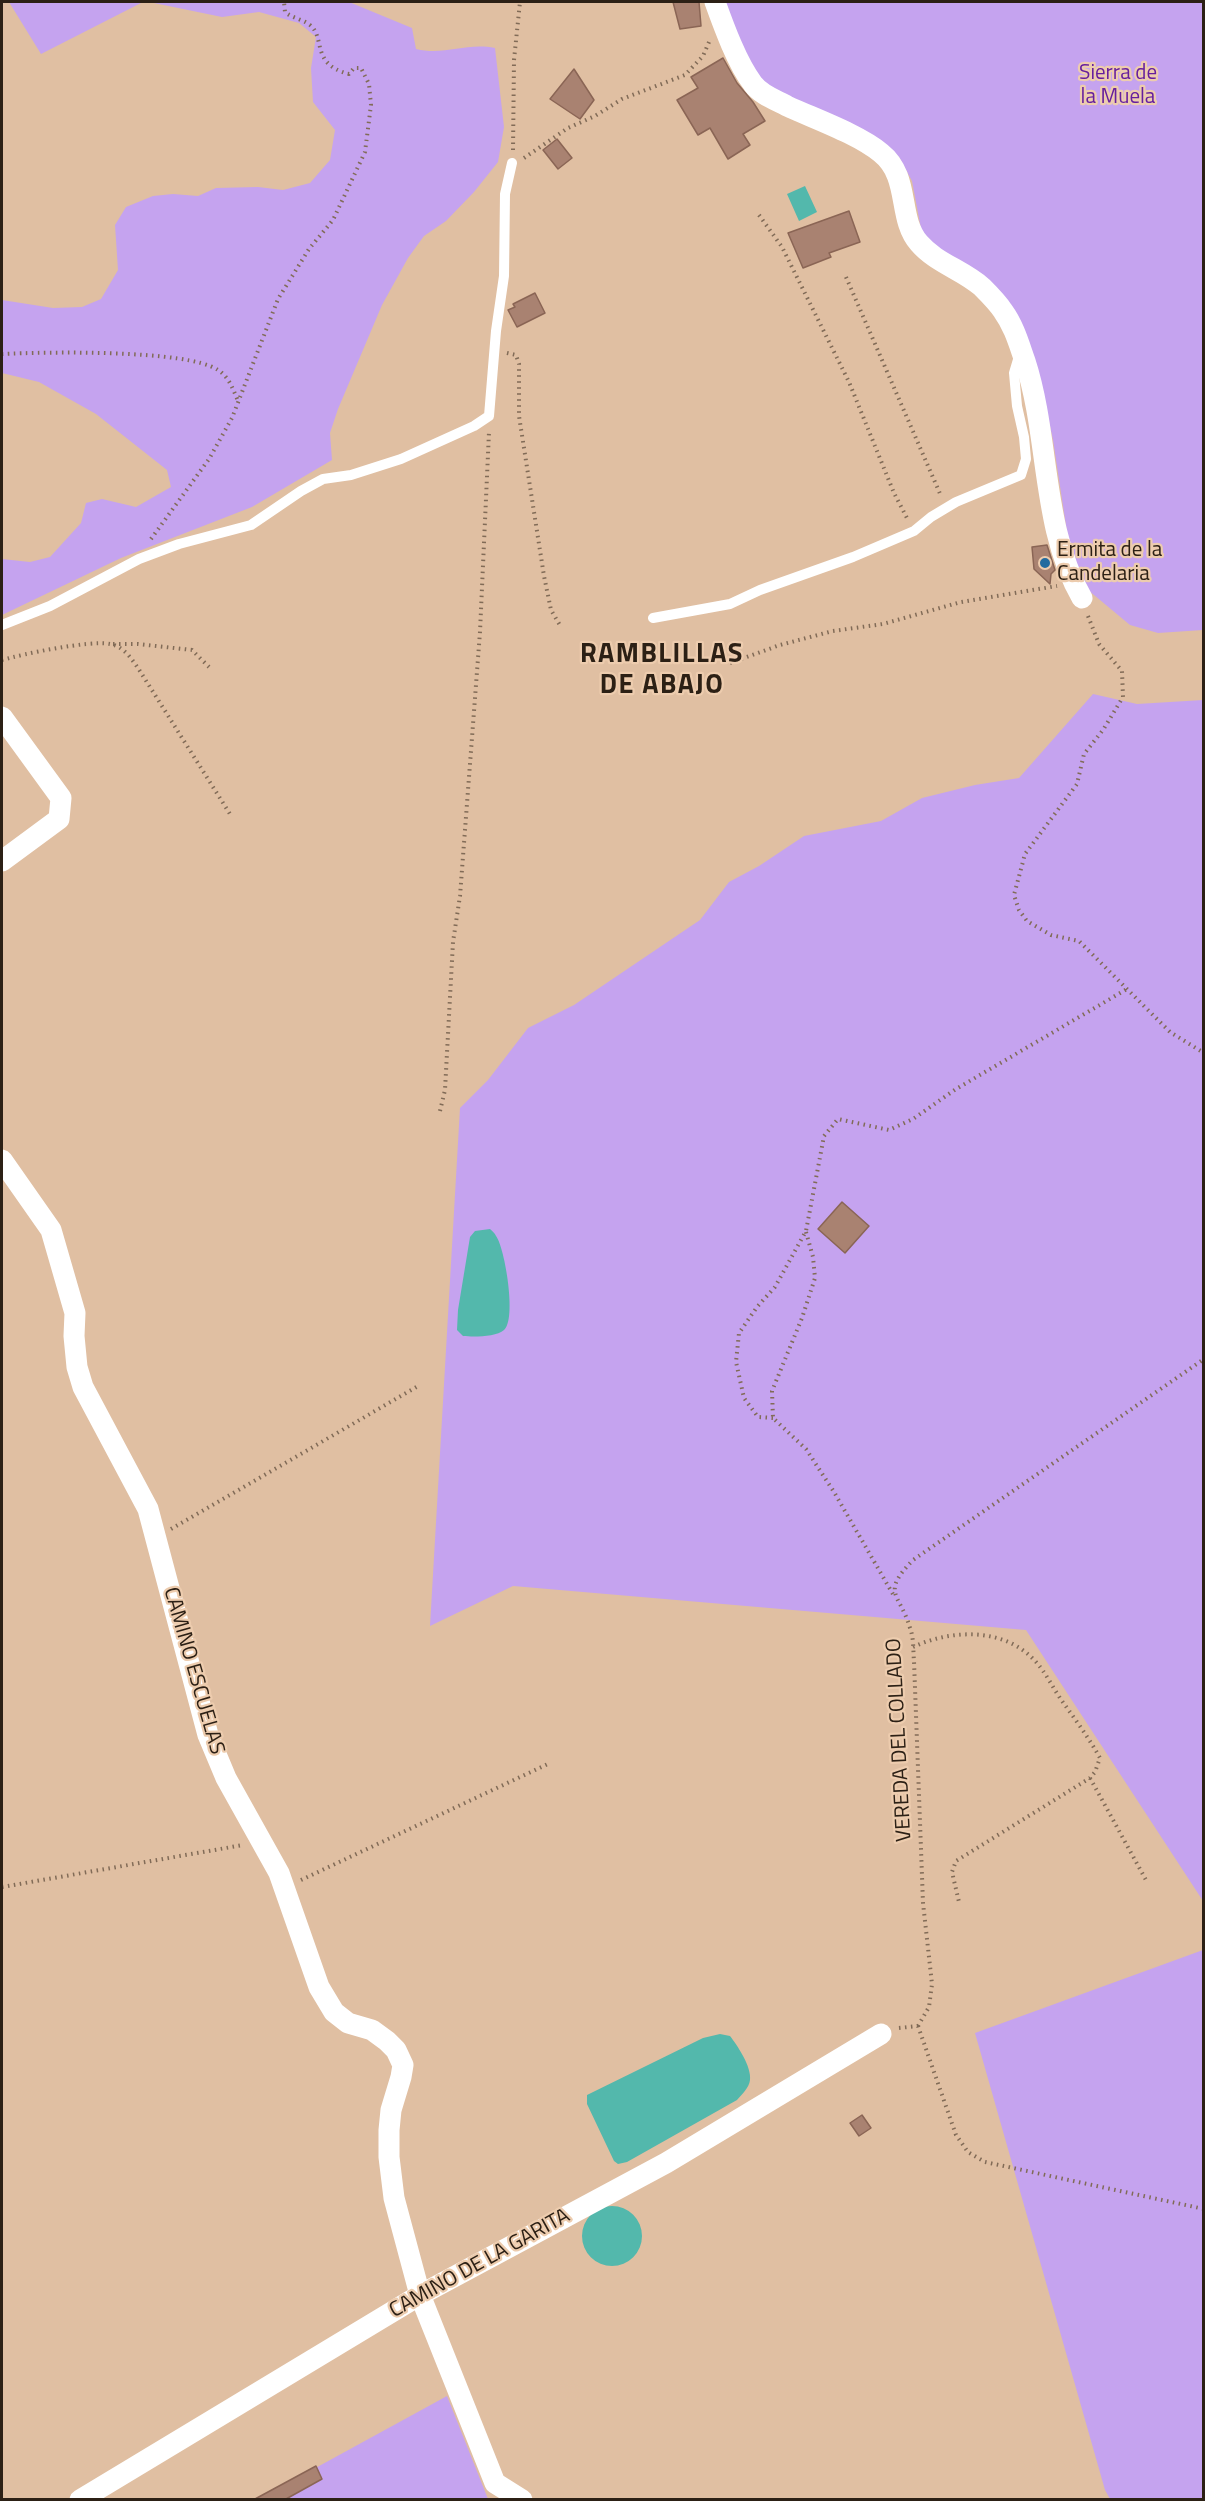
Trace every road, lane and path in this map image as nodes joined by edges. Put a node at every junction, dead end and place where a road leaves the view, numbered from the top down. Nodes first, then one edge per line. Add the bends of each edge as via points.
1 (284, 2) edge
2 (520, 2) edge
3 (717, 8) edge
4 (512, 163) junction
5 (759, 215) dead end
6 (846, 277) dead end
7 (1021, 350) junction
8 (2, 354) edge
9 (495, 361) junction
10 (238, 401) junction
11 (489, 416) junction
12 (946, 508) junction
13 (914, 531) junction
14 (139, 559) junction
15 (1077, 590) junction
16 (653, 618) dead end
17 (2, 625) edge
18 (561, 627) dead end
19 (109, 644) junction
20 (2, 660) edge
21 (730, 663) dead end
22 (209, 667) dead end
23 (2, 717) edge
24 (230, 814) dead end
25 (2, 861) edge
26 (1127, 989) junction
27 (1203, 1053) edge
28 (440, 1111) dead end
29 (2, 1160) edge
30 (806, 1231) junction
31 (1203, 1359) edge
32 (420, 1385) dead end
33 (773, 1418) junction
34 (155, 1538) junction
35 (895, 1597) junction
36 (913, 1647) junction
37 (550, 1763) dead end
38 (1090, 1778) junction
39 (258, 1833) junction
40 (1146, 1880) dead end
41 (2, 1887) edge
42 (284, 1887) junction
43 (959, 1902) dead end
44 (881, 2034) dead end
45 (1203, 2209) edge
46 (420, 2295) junction
47 (80, 2499) edge
48 (522, 2499) edge

1 - 10 path via 285,12 311,26 322,58 342,73 361,68 369,84 370,130 365,152 333,220 278,298
2 - 4 path via 514,60
3 - 4 path via 703,56 685,75 622,99
3 - 7 street via 753,85 766,96 881,153 894,168 903,191 910,231 919,244 982,287 1003,311 1016,332
4 - 9 lane via 505,194 504,276
5 - 13 path via 782,247 844,371 894,493
6 - 12 path
7 - 12 lane via 1014,374 1026,459 1021,475
7 - 15 street via 1043,440 1061,552
8 - 10 path via 108,354 202,362 219,370 232,384
9 - 11 lane
9 - 18 path via 505,352 516,355 519,364 519,416 544,576 551,610
10 - 14 path via 209,459 159,525
11 - 14 lane via 401,459 351,475 323,479 250,525
11 - 28 path via 480,632 453,942 445,1090
12 - 13 lane
13 - 16 lane via 730,604
14 - 17 lane via 50,606
15 - 21 path via 961,602 883,624 833,631
15 - 26 path via 1099,644 1122,671 1123,698 1084,754 1077,784 1025,854 1014,895 1027,921 1052,935 1079,941
19 - 20 path
19 - 22 path via 192,650
19 - 24 path via 120,648 138,668
23 - 25 street via 61,798 62,805 58,819
26 - 27 path via 1170,1032
26 - 30 path via 889,1130 838,1119 824,1136
29 - 34 street, CAMINO ESCUELAS via 51,1230 75,1313 74,1336 82,1387 148,1509
30 - 33 path via 815,1278 772,1391
30 - 33 path, VEREDA DEL COLLADO via 775,1287 739,1333 736,1362 744,1398 758,1417
31 - 35 path via 913,1560 896,1581
32 - 34 path
33 - 35 path, VEREDA DEL COLLADO via 806,1449
34 - 39 street, CAMINO ESCUELAS via 208,1735 226,1778
35 - 36 path, VEREDA DEL COLLADO via 910,1628
36 - 38 path via 943,1635 977,1634 998,1638 1020,1649 1036,1662 1100,1758
36 - 45 path, VEREDA DEL COLLADO via 923,1904 932,1984 929,2007 918,2026 956,2135 968,2152 985,2162
37 - 42 path
38 - 40 path
38 - 43 path via 956,1861 952,1872
39 - 41 path via 244,1845 233,1848
39 - 42 street, CAMINO ESCUELAS
42 - 46 street, CAMINO ESCUELAS via 319,1987 334,2012 387,2041 403,2065 391,2110 389,2157 394,2198
44 - 46 street, CAMINO DE LA GARITA via 666,2163
46 - 47 street, CAMINO DE LA GARITA
46 - 48 street, CAMINO ESCUELAS via 495,2483

